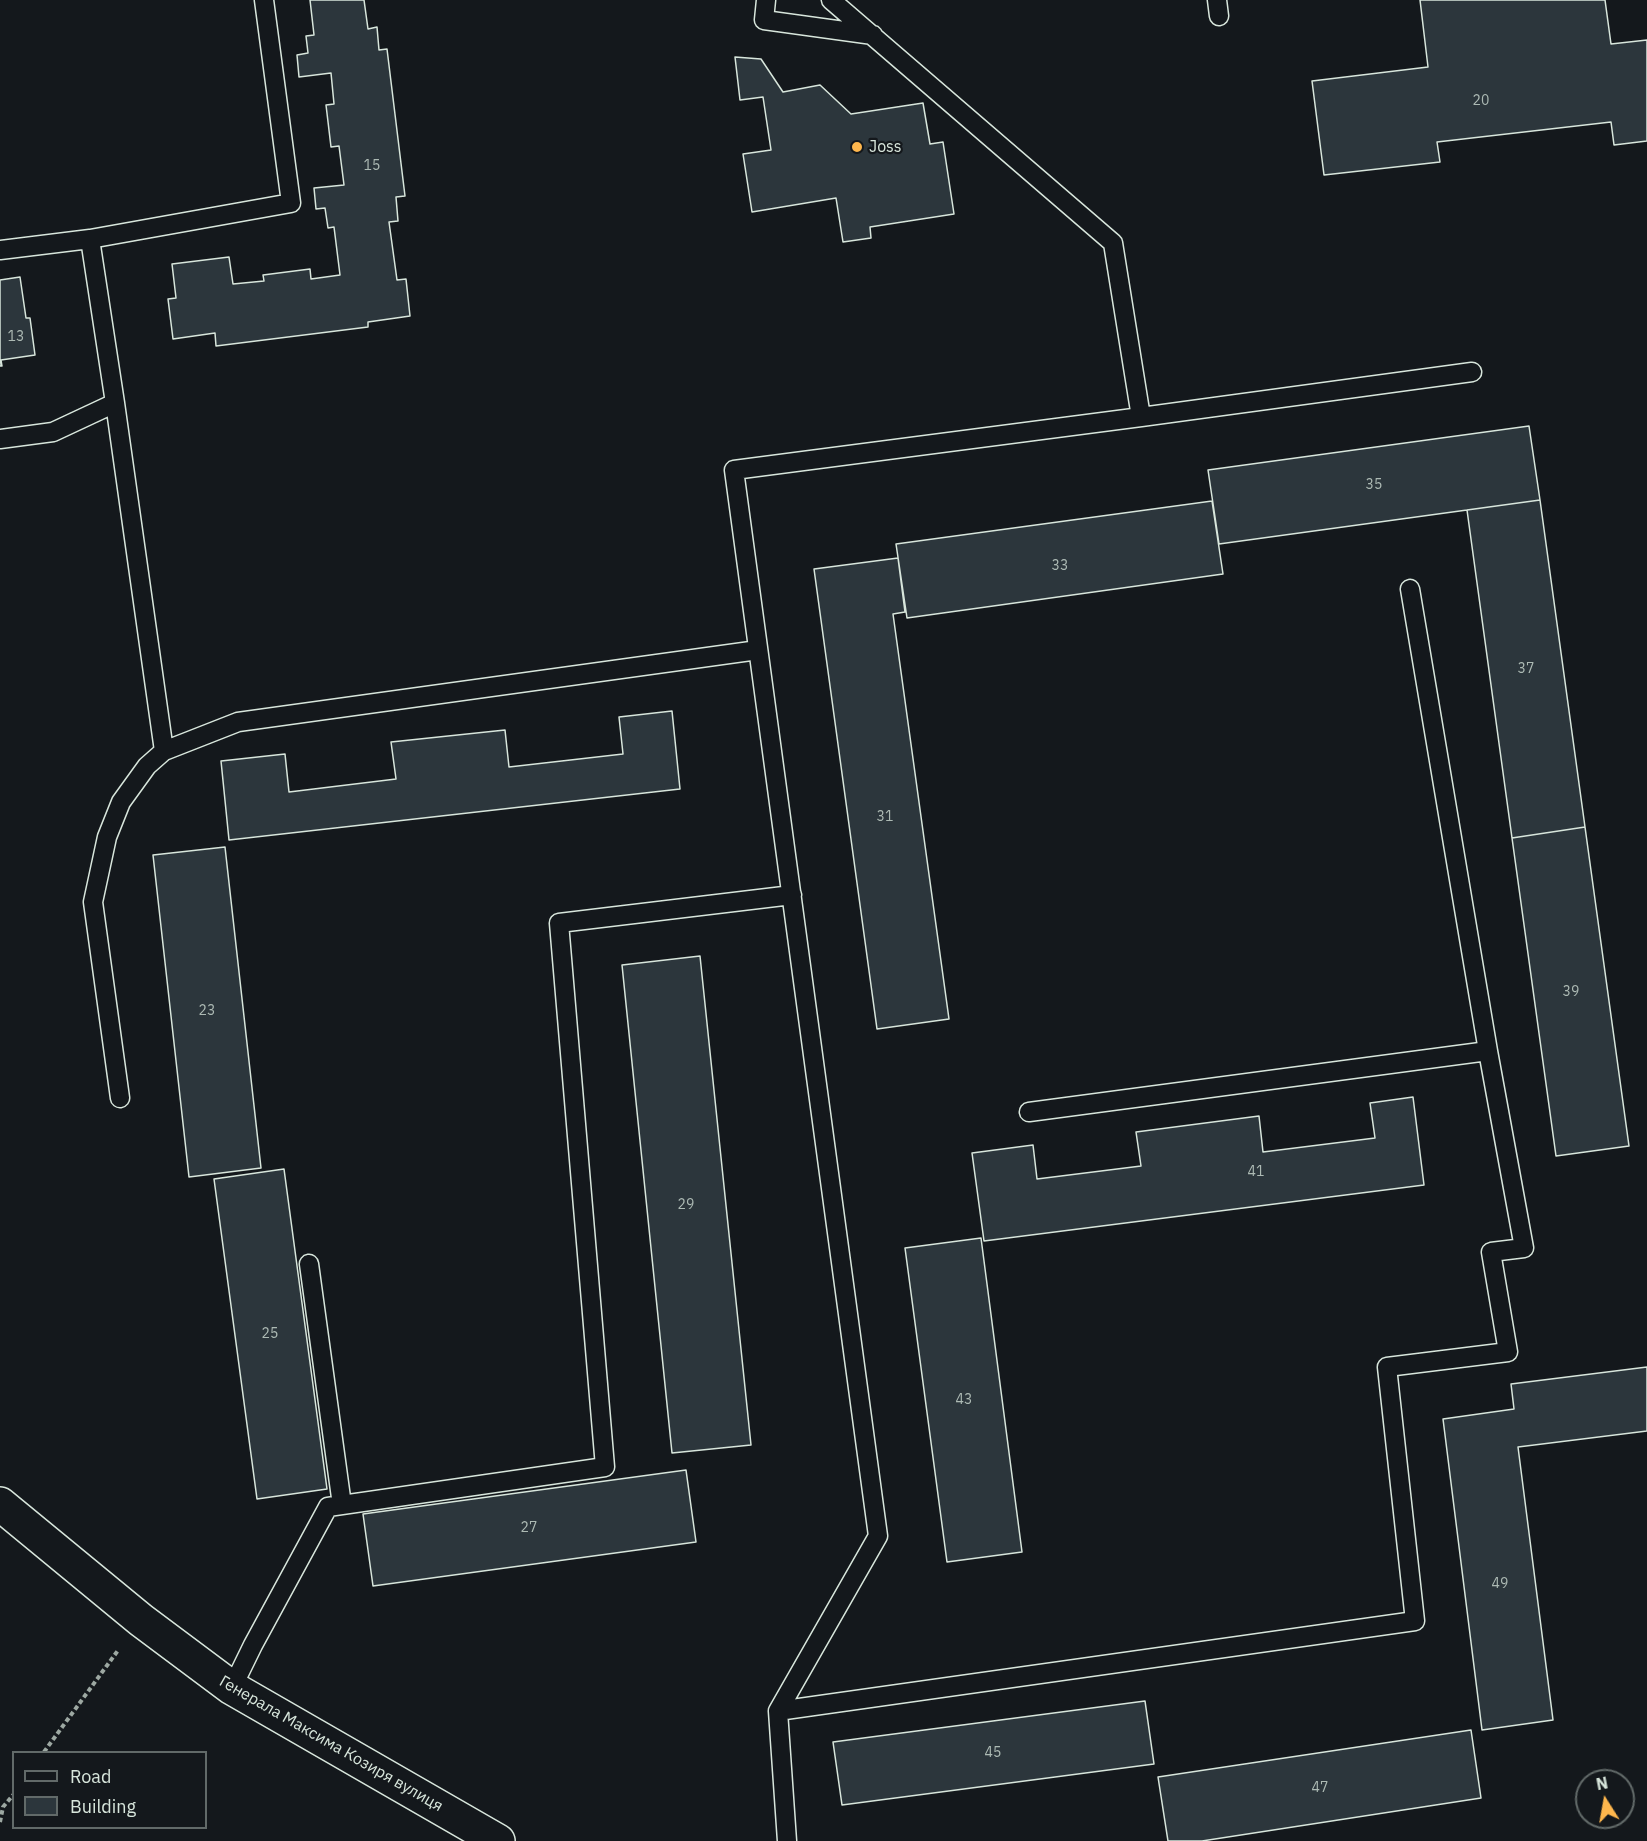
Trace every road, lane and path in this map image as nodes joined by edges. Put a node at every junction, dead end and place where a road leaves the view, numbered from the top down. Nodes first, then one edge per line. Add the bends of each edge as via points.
1 (264, 0) edge
2 (766, 0) edge
3 (831, 0) edge
4 (873, 35) junction
5 (90, 239) junction
6 (0, 250) edge
7 (1472, 372) dead end
8 (115, 403) junction
9 (1141, 417) junction
10 (0, 439) edge
11 (1410, 590) dead end
12 (758, 650) junction
13 (164, 751) junction
14 (792, 895) junction
15 (1488, 1051) junction
16 (120, 1098) dead end
17 (1029, 1112) dead end
18 (309, 1263) dead end
19 (342, 1505) junction
20 (5, 1514) edge
21 (141, 1620) junction
22 (232, 1688) junction
23 (778, 1711) junction
24 (45, 1751) edge
25 (12, 1796) edge
26 (0, 1822) edge
27 (498, 1841) edge
28 (787, 1841) edge

1 - 5 lane via 291,203
2 - 4 lane via 764,20
3 - 4 lane
4 - 9 lane via 1113,243
5 - 6 lane
5 - 8 lane
7 - 9 lane
8 - 10 lane via 53,432
8 - 13 lane
9 - 12 lane via 734,470
11 - 15 lane
12 - 13 lane via 238,722
12 - 14 lane
13 - 16 lane via 147,766 121,802 108,837 93,902
14 - 19 lane via 559,923 606,1467
14 - 23 lane via 878,1536
15 - 17 lane
15 - 23 lane via 1524,1248 1491,1252 1508,1352 1387,1368 1415,1621
18 - 19 lane
19 - 22 lane via 328,1507
20 - 21 street, Генерала Максима Козиря вулиця
21 - 22 street, Генерала Максима Козиря вулиця
21 - 24 path
22 - 27 street, Генерала Максима Козиря вулиця
23 - 28 lane
25 - 26 path via 3,1807

